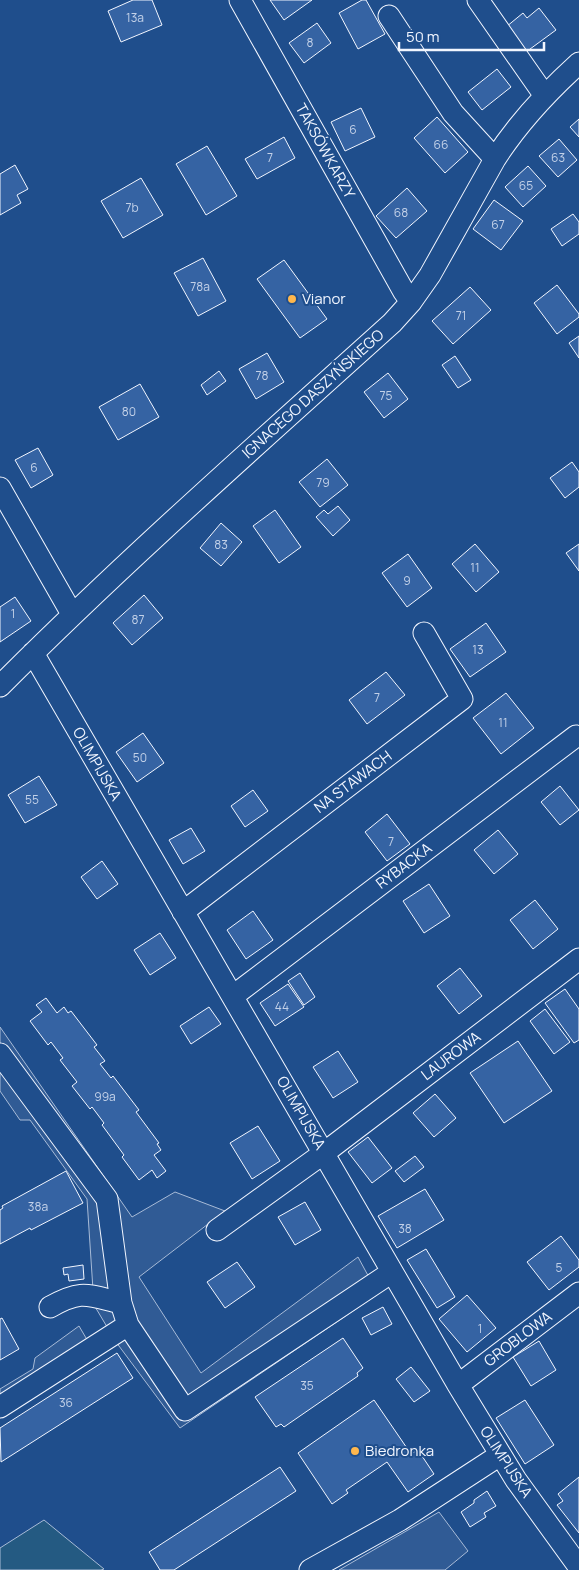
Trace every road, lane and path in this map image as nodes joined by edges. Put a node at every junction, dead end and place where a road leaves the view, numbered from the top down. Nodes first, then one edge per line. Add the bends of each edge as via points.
1 (240, 0) edge
2 (478, 0) edge
3 (389, 16) dead end
4 (579, 63) edge
5 (545, 96) junction
6 (495, 159) junction
7 (411, 302) junction
8 (0, 488) edge
9 (72, 614) junction
10 (424, 633) dead end
11 (33, 653) junction
12 (0, 686) edge
13 (575, 735) edge
14 (183, 912) junction
15 (579, 959) edge
16 (233, 996) junction
17 (0, 1054) edge
18 (324, 1154) junction
19 (217, 1230) dead end
20 (392, 1272) junction
21 (579, 1293) edge
22 (121, 1303) junction
23 (50, 1307) dead end
24 (128, 1324) junction
25 (458, 1385) junction
26 (0, 1407) edge
27 (500, 1454) junction
28 (579, 1567) edge
29 (310, 1570) edge

1 - 7 street, TAKSÓWKARZY
2 - 5 street
3 - 6 street via 453,113
4 - 5 street, IGNACEGO DASZYŃSKIEGO
5 - 6 street, IGNACEGO DASZYŃSKIEGO via 505,142
6 - 7 street, IGNACEGO DASZYŃSKIEGO via 430,275
7 - 9 street, IGNACEGO DASZYŃSKIEGO
8 - 9 street
9 - 11 street, IGNACEGO DASZYŃSKIEGO
10 - 14 street, NA STAWACH via 462,699
11 - 12 street, IGNACEGO DASZYŃSKIEGO
11 - 14 street, OLIMPIJSKA
13 - 16 street, RYBACKA
14 - 16 street, OLIMPIJSKA
15 - 18 street, LAUROWA
16 - 18 street, OLIMPIJSKA
17 - 22 street via 107,1199
18 - 19 street, LAUROWA
18 - 20 street, OLIMPIJSKA
20 - 24 street via 185,1410
20 - 25 street, OLIMPIJSKA
21 - 25 street, GROBLOWA
22 - 23 street via 77,1295
22 - 24 street
24 - 26 street
25 - 27 street, OLIMPIJSKA
27 - 28 street, OLIMPIJSKA
27 - 29 street via 400,1520

